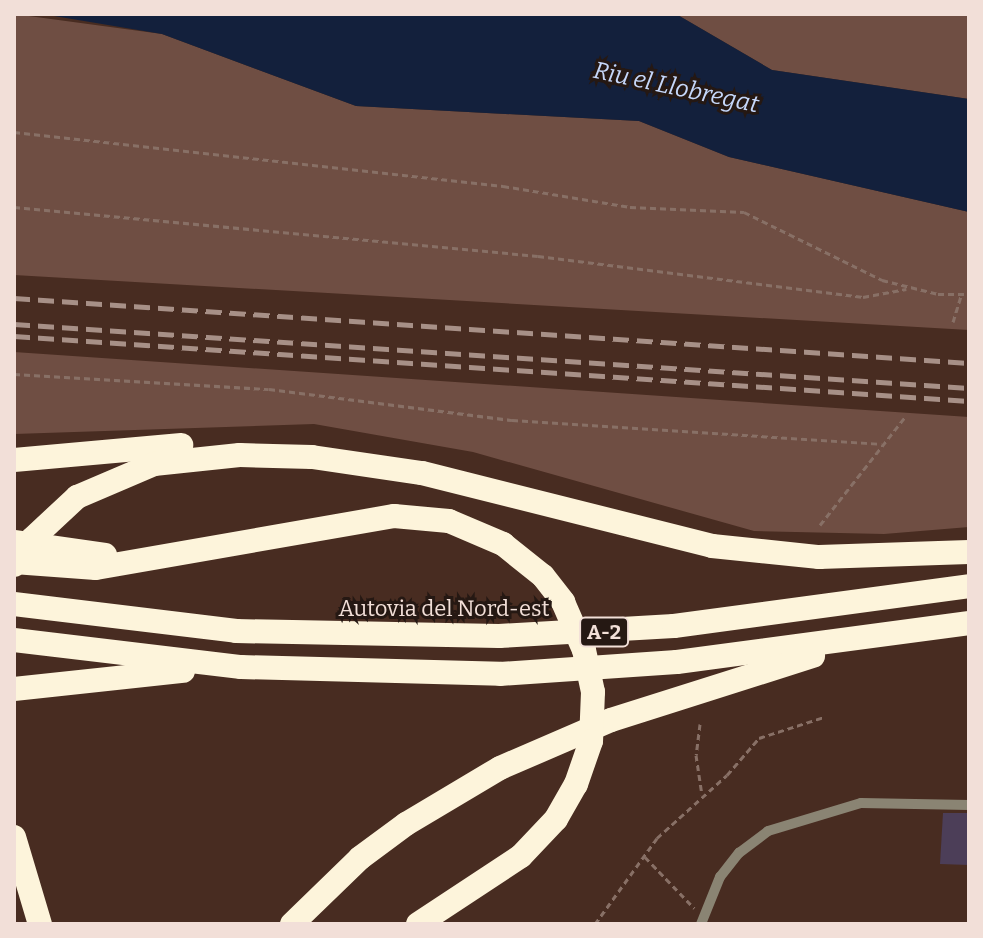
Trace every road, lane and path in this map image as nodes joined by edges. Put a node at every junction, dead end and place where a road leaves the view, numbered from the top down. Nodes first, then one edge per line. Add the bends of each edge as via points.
1 (14, 132) edge
2 (14, 207) edge
3 (909, 288) junction
4 (961, 294) junction
5 (969, 294) edge
6 (953, 322) dead end
7 (14, 374) edge
8 (905, 417) dead end
9 (881, 444) junction
10 (14, 460) edge
11 (554, 505) junction
12 (820, 525) dead end
13 (14, 542) edge
14 (969, 552) edge
15 (135, 560) junction
16 (14, 563) edge
17 (969, 586) edge
18 (14, 604) edge
19 (969, 623) edge
20 (866, 639) junction
21 (14, 640) edge
22 (225, 666) junction
23 (14, 689) edge
24 (824, 717) dead end
25 (700, 724) dead end
26 (702, 795) junction
27 (969, 805) edge
28 (14, 837) edge
29 (645, 857) junction
30 (702, 919) edge
31 (40, 924) edge
32 (292, 924) edge
33 (418, 924) edge
34 (595, 924) edge

1 - 3 path via 503,186 630,207 744,212 882,280
2 - 3 path via 538,256 863,297
3 - 4 path
4 - 5 path
4 - 6 path
7 - 9 path via 269,389 512,420
8 - 9 path
9 - 12 path
10 - 11 highway via 216,442 315,444 426,461
11 - 14 highway via 753,552 819,557
11 - 16 highway, bridge via 368,463 271,455 154,464 77,497
13 - 15 highway
15 - 16 highway via 96,568
15 - 33 highway, bridge via 394,516 449,521 503,544 549,585 584,650 593,692 591,741 576,784 556,819 521,856
17 - 18 highway, Autovia del Nord-est / A-2 via 674,626 514,636 236,631
19 - 20 highway, A-2
20 - 22 highway, A-2 via 677,662 500,674
20 - 32 highway via 611,720 500,768 360,858
21 - 22 highway, A-2
22 - 23 highway
24 - 26 path via 759,738
25 - 26 path via 696,755
26 - 29 path
27 - 30 lane via 861,803 768,831 739,853 720,877
28 - 31 highway
29 - 30 path
29 - 34 path

